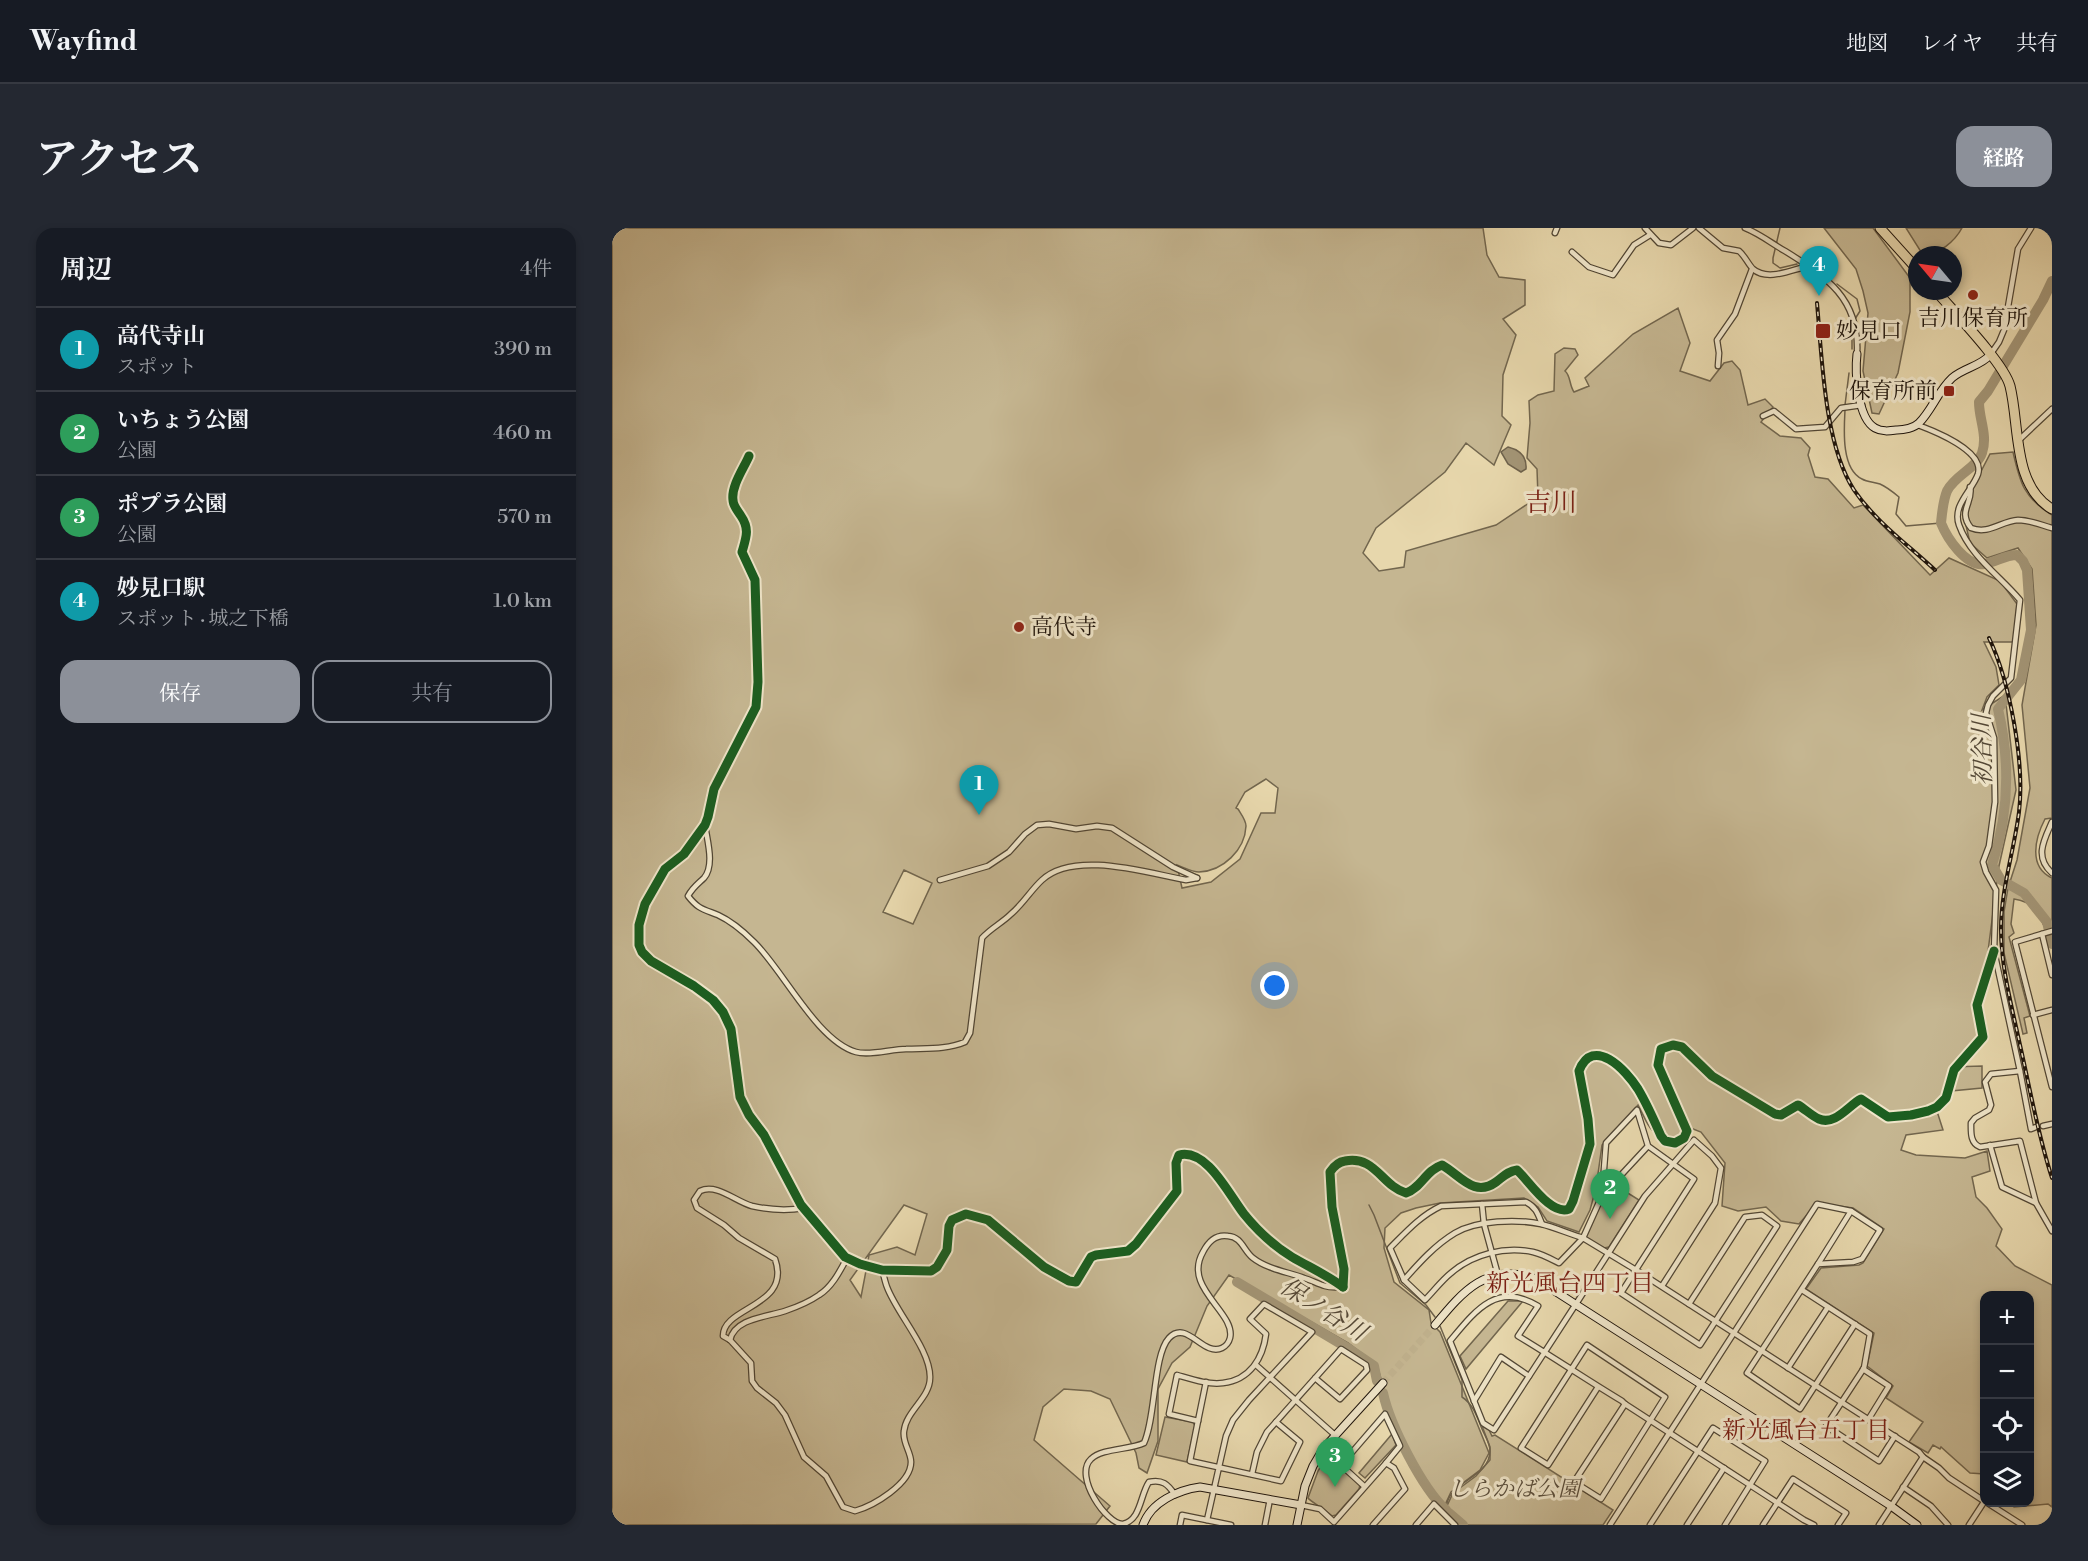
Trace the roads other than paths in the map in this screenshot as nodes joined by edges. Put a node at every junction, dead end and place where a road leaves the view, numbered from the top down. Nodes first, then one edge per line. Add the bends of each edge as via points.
1 (1645, 228) edge
2 (1693, 228) edge
3 (1699, 228) edge
4 (1745, 228) edge
5 (1880, 228) edge
6 (2031, 228) edge
7 (1650, 235) junction
8 (1572, 252) dead end
9 (1908, 259) edge
10 (1809, 266) junction
11 (1752, 269) junction
12 (1944, 300) edge
13 (1857, 354) joint
14 (1990, 355) junction
15 (1718, 366) dead end
16 (1862, 405) junction
17 (2052, 409) edge
18 (1763, 416) dead end
19 (1918, 424) junction
20 (2019, 440) junction
21 (749, 456) dead end
22 (1970, 487) junction
23 (2052, 509) edge
24 (2052, 528) edge
25 (705, 825) junction
26 (2051, 825) edge
27 (2052, 873) edge
28 (940, 880) dead end
29 (2052, 931) edge
30 (2042, 934) junction
31 (1994, 951) junction
32 (2052, 975) edge
33 (2052, 1010) edge
34 (2033, 1015) junction
35 (2020, 1071) junction
36 (2052, 1087) edge
37 (1644, 1100) junction
38 (1637, 1110) junction
39 (2052, 1124) edge
40 (2043, 1126) dead end
41 (2036, 1127) dead end
42 (1648, 1146) junction
43 (1990, 1146) junction
44 (1672, 1164) junction
45 (1610, 1187) junction
46 (2036, 1203) junction
47 (1482, 1204) junction
48 (804, 1208) junction
49 (1851, 1210) junction
50 (1484, 1224) junction
51 (1542, 1224) junction
52 (2052, 1232) edge
53 (1583, 1238) junction
54 (1491, 1253) junction
55 (1608, 1253) junction
56 (847, 1258) junction
57 (1818, 1264) junction
58 (882, 1270) junction
59 (1636, 1270) junction
60 (1498, 1275) junction
61 (1404, 1280) junction
62 (1662, 1286) junction
63 (1343, 1287) junction
64 (1802, 1290) junction
65 (1576, 1304) junction
66 (1689, 1304) junction
67 (1828, 1307) junction
68 (1715, 1322) junction
69 (1855, 1324) junction
70 (1435, 1326) tunnel mouth
71 (1734, 1334) junction
72 (730, 1340) junction
73 (1761, 1351) junction
74 (1545, 1352) junction
75 (1256, 1365) junction
76 (1788, 1368) junction
77 (1863, 1369) junction
78 (1572, 1370) junction
79 (1529, 1376) junction
80 (1271, 1378) junction
81 (1315, 1378) junction
82 (1206, 1382) junction
83 (1383, 1383) tunnel mouth
84 (1701, 1384) junction
85 (1815, 1386) junction
86 (1598, 1387) junction
87 (1296, 1399) junction
88 (1474, 1401) junction
89 (1842, 1402) junction
90 (1625, 1404) junction
91 (1868, 1420) junction
92 (1198, 1421) junction
93 (1651, 1421) junction
94 (1276, 1422) junction
95 (1670, 1433) junction
96 (1336, 1436) junction
97 (1895, 1436) junction
98 (1698, 1450) junction
99 (1923, 1457) junction
100 (1386, 1462) junction
101 (1219, 1468) junction
102 (1724, 1468) junction
103 (1252, 1474) junction
104 (1751, 1485) junction
105 (1364, 1486) junction
106 (1903, 1487) junction
107 (1214, 1488) junction
108 (1175, 1495) junction
109 (1270, 1499) junction
110 (1980, 1499) edge
111 (1777, 1503) junction
112 (1301, 1505) junction
113 (1891, 1506) junction
114 (1982, 1507) edge
115 (1993, 1507) edge
116 (2013, 1519) junction
117 (1208, 1520) junction
118 (1802, 1522) edge
119 (1334, 1523) edge
120 (1223, 1524) edge
121 (1143, 1525) edge
122 (1180, 1525) edge
123 (1231, 1525) edge
124 (1265, 1525) edge
125 (1297, 1525) edge
126 (1373, 1525) edge
127 (1416, 1525) edge
128 (1455, 1525) edge
129 (1610, 1525) edge
130 (1650, 1525) edge
131 (1687, 1525) edge
132 (1725, 1525) edge
133 (1763, 1525) edge
134 (1814, 1525) edge
135 (1838, 1525) edge
136 (1879, 1525) edge
137 (1917, 1525) edge
138 (1948, 1525) edge
139 (1969, 1525) edge
140 (2009, 1525) edge
141 (2022, 1525) edge

1 - 7 street
2 - 7 street via 1671,245 1659,243
3 - 11 street via 1723,248 1739,251
4 - 10 street
5 - 9 highway
6 - 14 street via 2018,249 2004,330
7 - 8 street via 1634,245 1613,275 1589,267
10 - 11 street via 1768,274
10 - 13 street via 1846,302 1855,327
11 - 15 street via 1735,314 1716,340
12 - 14 highway
13 - 16 street via 1855,374
14 - 19 street via 1953,377
14 - 20 highway via 2009,383
16 - 18 street via 1841,408 1825,427 1796,429 1774,411
16 - 19 street via 1874,428 1902,430
17 - 20 street
19 - 22 street via 1962,446 1978,464
20 - 23 highway via 2030,486
21 - 25 street via 732,500 748,532 742,552 755,580 756,707 714,789
22 - 24 street via 1965,519 1971,528 1986,531 2016,520
22 - 31 street via 1959,506 1959,525 1986,566 2020,600 2011,678 1993,696 1986,713 1994,738 1995,802 1983,862 1996,890
25 - 28 street via 709,870 688,896 754,941 826,1031 857,1052 944,1048 965,1042 970,1033 982,938 1054,872 1070,866 1102,865 1186,880 1197,878 1112,828 1076,829 1049,824 1037,825 988,866
25 - 48 street via 684,854 665,869 645,904 639,945 651,961 694,986 723,1012 731,1029 741,1097
26 - 27 street via 2040,848 2042,860
29 - 30 street
30 - 32 street
30 - 34 street via 2014,942
31 - 35 street
31 - 37 street via 1977,1005 1983,1037 1954,1070 1946,1098 1928,1111 1888,1117 1861,1099 1837,1118 1826,1120 1798,1105 1781,1115 1775,1114 1712,1076 1682,1047 1672,1045 1661,1049 1658,1065 1686,1128 1684,1138 1675,1143 1665,1141
33 - 34 street
34 - 36 street
35 - 41 street via 2031,1129
35 - 43 street via 1991,1074 1985,1082 1991,1105 1971,1123 1971,1132 1976,1145
37 - 38 street
37 - 63 street via 1611,1059 1602,1055 1585,1060 1579,1071 1590,1144 1573,1201 1563,1211 1540,1196 1517,1170 1487,1188 1479,1188 1466,1185 1442,1165 1406,1193 1394,1188 1371,1164 1341,1162 1330,1172 1330,1183 1344,1269
38 - 42 street
38 - 45 street via 1606,1143 1603,1182
39 - 40 street
42 - 44 street
42 - 45 street
43 - 46 street via 2002,1187
43 - 46 street via 2020,1141
44 - 55 street via 1645,1196
44 - 59 street via 1694,1179
44 - 62 street via 1694,1140 1720,1168 1715,1203
45 - 53 street
46 - 52 street
47 - 50 street
47 - 51 street via 1526,1202 1533,1205
47 - 61 street via 1441,1206 1414,1224 1390,1248
48 - 56 street
48 - 72 street via 785,1211 750,1206 711,1189 700,1191 694,1200 697,1208 775,1259 777,1266 776,1283 770,1293 738,1314 723,1331 723,1336
49 - 57 street
49 - 57 street via 1880,1230 1862,1259
49 - 71 street via 1817,1204
50 - 51 street
50 - 54 street
50 - 61 street via 1456,1232 1423,1258
51 - 53 street
53 - 54 street via 1559,1263 1535,1253
53 - 55 street
54 - 60 street
54 - 61 street via 1455,1270 1425,1300
55 - 59 street
55 - 65 street
56 - 58 street
56 - 72 street via 821,1294 785,1311 748,1321 733,1331
57 - 64 street
58 - 63 street via 931,1272 947,1250 952,1220 966,1214 988,1220 1044,1267 1076,1282 1091,1257 1128,1251 1148,1230 1177,1191 1176,1163 1179,1155 1184,1154 1205,1162 1244,1214 1273,1243
58 - 72 street via 887,1288 923,1352 930,1377 904,1430 910,1468 904,1480 870,1506 855,1511 843,1507 825,1476 804,1457 785,1415 752,1381 751,1363
59 - 62 street
59 - 68 street via 1621,1293 1700,1345
60 - 65 street via 1518,1274 1536,1279
60 - 70 street via 1463,1292
62 - 66 street
63 - 108 street via 1324,1286 1265,1265 1230,1236 1219,1236 1210,1242 1201,1254 1199,1274 1208,1297 1227,1321 1230,1340 1214,1350 1189,1334 1169,1338 1160,1358 1144,1443 1097,1455 1084,1469 1099,1507 1118,1524 1133,1519 1149,1482 1164,1482
64 - 67 street
64 - 73 street
65 - 74 street
65 - 84 street
66 - 68 street
66 - 68 street via 1745,1217 1762,1215 1777,1226
67 - 69 street
67 - 76 street
68 - 71 street
69 - 77 street via 1870,1334
69 - 85 street
71 - 73 street
71 - 84 street
73 - 76 street
73 - 85 street via 1747,1373 1800,1409
74 - 78 street
74 - 79 street
74 - 88 street via 1518,1336 1538,1306 1515,1296 1483,1305 1450,1341
75 - 80 street
75 - 80 street via 1266,1334 1250,1319 1264,1304 1312,1332
75 - 82 street via 1235,1380
76 - 85 street
77 - 89 street
77 - 91 street via 1889,1386
78 - 86 street
78 - 86 street via 1521,1448 1548,1465
78 - 93 street via 1587,1345 1665,1397
79 - 88 street via 1501,1358
79 - 88 street via 1494,1430 1483,1423
80 - 87 street
80 - 101 street via 1233,1420
81 - 81 street via 1341,1349 1366,1365 1367,1370 1340,1399
81 - 87 street
82 - 92 street
82 - 92 street via 1177,1376 1168,1414
83 - 96 street
84 - 95 street
84 - 113 street
85 - 89 street
86 - 90 street
87 - 94 street
87 - 96 street
89 - 91 street
89 - 97 street via 1826,1426 1879,1461
90 - 93 street
90 - 93 street via 1574,1482 1601,1499
91 - 97 street
92 - 101 street via 1190,1461
93 - 95 street
94 - 103 street via 1260,1444
94 - 103 street via 1300,1442 1281,1481
95 - 98 street
95 - 129 street
96 - 112 street via 1313,1466
97 - 99 street
98 - 102 street
98 - 104 street via 1713,1428 1765,1461
98 - 130 street
99 - 106 street
99 - 110 street
100 - 105 street
100 - 105 street via 1400,1446 1386,1414 1341,1465
100 - 126 street via 1394,1468 1405,1489
101 - 103 street
101 - 107 street
102 - 104 street
102 - 131 street
104 - 111 street
104 - 132 street
105 - 119 street
106 - 113 street
106 - 138 street via 1931,1506
107 - 108 street via 1200,1487
107 - 109 street
107 - 117 street
108 - 121 street via 1148,1514
109 - 112 street
109 - 124 street
111 - 118 street
111 - 133 street
111 - 135 street via 1793,1479 1846,1513
112 - 119 street via 1320,1509
112 - 125 street
113 - 136 street
113 - 137 street
114 - 139 street
115 - 116 street
116 - 140 street
116 - 141 street
117 - 120 street
117 - 122 street via 1182,1515
118 - 134 street
120 - 123 street
127 - 128 street via 1434,1504

